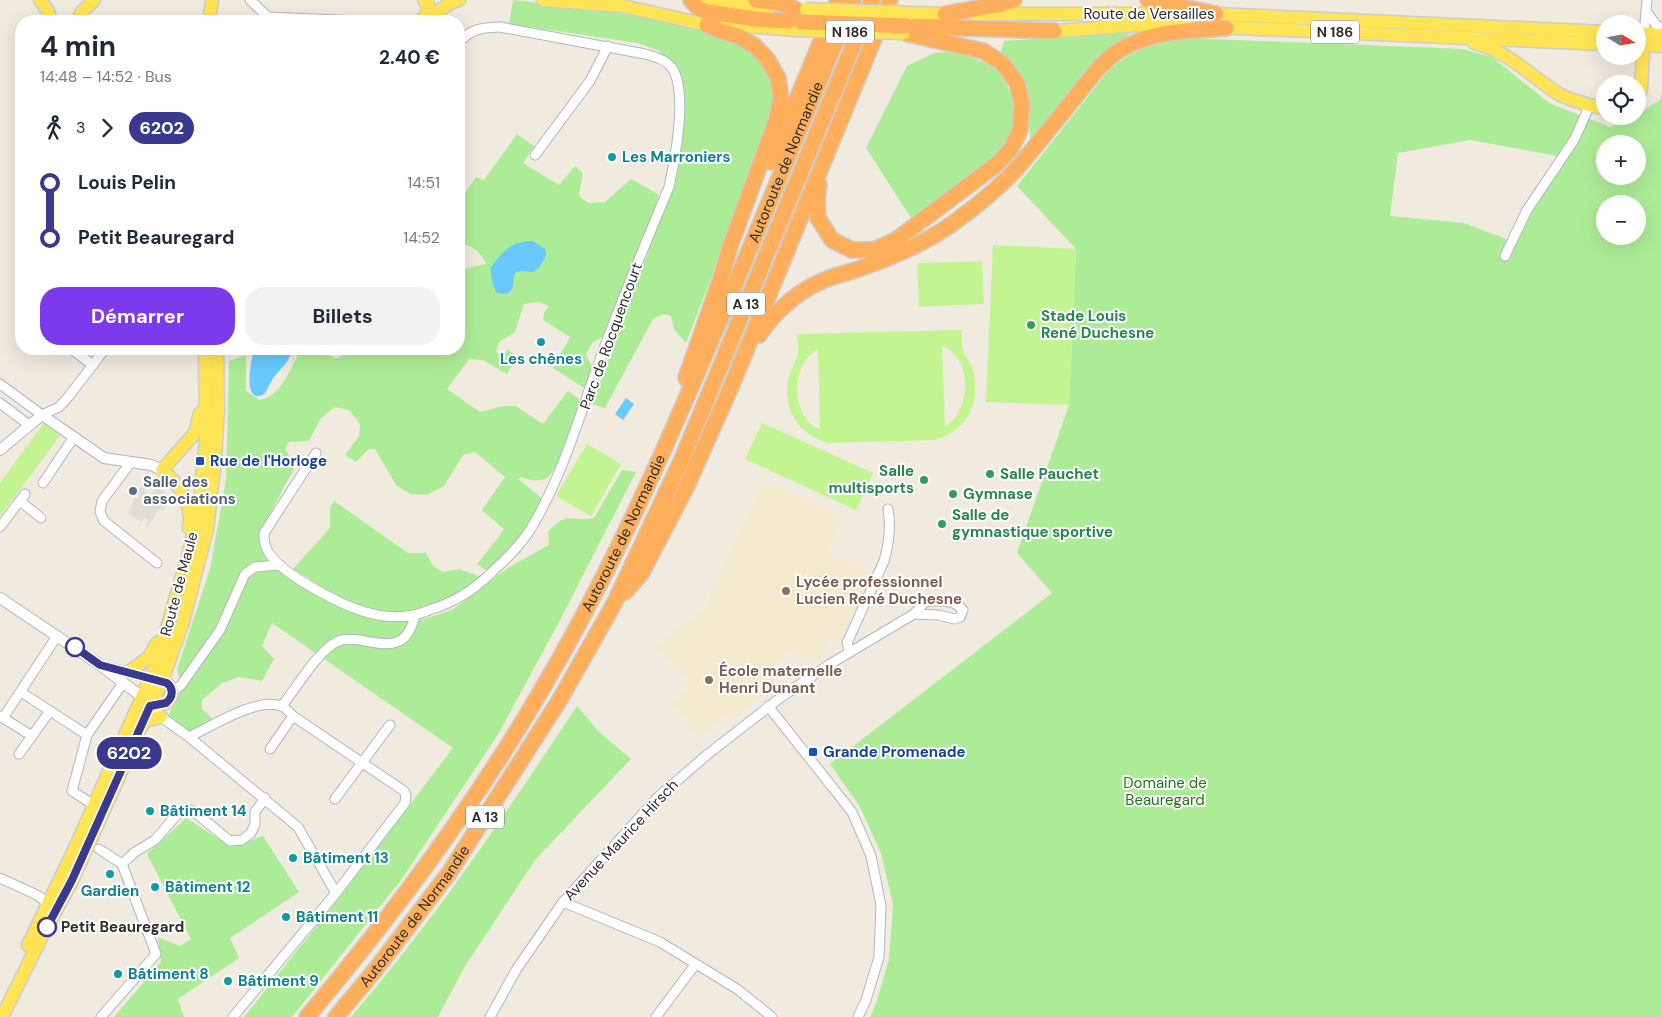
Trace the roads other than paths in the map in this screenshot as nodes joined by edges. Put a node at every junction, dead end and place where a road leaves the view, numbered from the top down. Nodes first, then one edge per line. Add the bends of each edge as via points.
1 (40, 0) edge
2 (94, 0) edge
3 (204, 0) edge
4 (212, 0) edge
5 (250, 0) edge
6 (424, 0) edge
7 (459, 0) edge
8 (542, 0) edge
9 (692, 0) edge
10 (756, 0) edge
11 (838, 0) edge
12 (853, 0) edge
13 (872, 0) edge
14 (890, 0) edge
15 (1014, 0) edge
16 (1148, 0) edge
17 (1646, 0) edge
18 (1646, 10) junction
19 (945, 14) junction
20 (1216, 14) junction
21 (49, 15) edge
22 (80, 15) edge
23 (202, 15) edge
24 (210, 15) edge
25 (265, 15) edge
26 (426, 15) edge
27 (436, 15) edge
28 (1645, 15) edge
29 (800, 17) junction
30 (707, 25) junction
31 (908, 26) junction
32 (1226, 28) junction
33 (1662, 28) edge
34 (1054, 31) joint
35 (1596, 32) edge
36 (1662, 35) edge
37 (465, 36) edge
38 (1444, 37) junction
39 (1646, 38) edge
40 (1646, 41) edge
41 (1596, 44) edge
42 (608, 46) junction
43 (1662, 46) edge
44 (1590, 105) junction
45 (1596, 107) edge
46 (828, 150) junction
47 (535, 155) dead end
48 (1505, 256) dead end
49 (721, 278) junction
50 (79, 355) edge
51 (100, 355) edge
52 (205, 355) edge
53 (216, 355) edge
54 (92, 365) junction
55 (205, 372) junction
56 (0, 384) edge
57 (731, 387) junction
58 (0, 403) edge
59 (42, 415) junction
60 (678, 418) junction
61 (29, 425) junction
62 (74, 437) junction
63 (0, 450) edge
64 (316, 453) dead end
65 (131, 462) junction
66 (162, 470) junction
67 (43, 482) dead end
68 (888, 509) dead end
69 (42, 518) dead end
70 (0, 527) edge
71 (188, 556) junction
72 (157, 563) dead end
73 (280, 565) junction
74 (0, 598) edge
75 (614, 604) junction
76 (914, 614) junction
77 (415, 615) junction
78 (167, 628) junction
79 (57, 636) junction
80 (850, 652) junction
81 (126, 678) junction
82 (156, 679) junction
83 (21, 692) junction
84 (172, 692) junction
85 (146, 702) junction
86 (282, 706) junction
87 (768, 706) junction
88 (50, 711) junction
89 (293, 716) junction
90 (2, 717) edge
91 (161, 717) junction
92 (144, 721) junction
93 (390, 725) dead end
94 (87, 734) junction
95 (32, 736) junction
96 (190, 738) junction
97 (270, 749) dead end
98 (19, 754) dead end
99 (363, 762) junction
100 (264, 798) junction
101 (335, 799) dead end
102 (94, 806) junction
103 (99, 850) dead end
104 (122, 864) junction
105 (0, 878) edge
106 (336, 893) junction
107 (563, 902) junction
108 (48, 904) junction
109 (695, 965) junction
110 (0, 1001) edge
111 (2, 1017) edge
112 (101, 1017) edge
113 (233, 1017) edge
114 (307, 1017) edge
115 (336, 1017) edge
116 (490, 1017) edge
117 (656, 1017) edge
118 (772, 1017) edge
119 (858, 1017) edge

1 - 21 main road
2 - 22 main road
3 - 23 main road
4 - 24 main road
5 - 25 street
6 - 26 main road via 428,4
7 - 27 main road via 452,1
8 - 30 main road via 623,6
9 - 29 highway, N 186 via 707,12 756,19
10 - 29 highway via 780,3
11 - 49 highway
12 - 60 highway, Autoroute de Normandie / A 13
13 - 75 highway, Autoroute de Normandie / A 13 via 682,459
14 - 46 highway
15 - 19 highway
16 - 20 highway
17 - 18 street
18 - 28 street
18 - 33 street
19 - 20 main road, Route de Versailles / N 186
19 - 31 main road, Route de Versailles / N 186
20 - 35 main road, Route de Versailles / N 186
29 - 30 main road, N 186
29 - 31 highway, N 186, bridge
30 - 49 highway via 755,46 778,78 781,98 776,121
31 - 34 highway, N 186
31 - 46 highway via 983,51 1002,63 1017,84 1022,104 1020,130 1011,149 997,164 896,240 874,250 852,250 832,240 818,218 817,201
32 - 34 main road, Route de Versailles / N 186 via 1150,24
32 - 38 main road, Route de Versailles / N 186
32 - 57 highway via 1162,34 1137,40 1118,51 1098,69 1027,158 995,190 954,223 907,250 810,287 786,304 769,320
36 - 39 main road
37 - 42 street, Parc de Rocquencourt via 482,28 500,27
38 - 41 main road, Route de Versailles / N 186
38 - 44 main road via 1486,46 1519,64 1559,94
40 - 43 main road
42 - 47 street via 590,81
42 - 77 street, Parc de Rocquencourt via 657,57 673,70 680,92 674,163 668,187 607,338 578,427 530,531 504,563 472,590 451,602
44 - 45 main road
44 - 48 street via 1574,140 1527,210
46 - 57 highway
49 - 60 highway via 681,391
50 - 54 street
51 - 54 street
52 - 55 main road, Route de Maule
53 - 82 main road, Route de Maule via 218,409 206,529 183,622
54 - 59 street via 59,407
55 - 66 main road via 201,378 198,428
55 - 71 main road, Route de Maule via 205,459 199,509
56 - 59 street
57 - 75 highway via 686,488 641,574
58 - 61 street
59 - 61 street
59 - 62 street
60 - 114 highway, Autoroute de Normandie / A 13 via 630,524 578,626 505,751 432,860
61 - 63 street
62 - 65 street via 104,458
62 - 67 street
64 - 73 street, Parc de Rocquencourt via 264,533 264,544
65 - 66 street
65 - 72 street via 102,501 100,512 104,521
66 - 71 main road via 187,504 190,517
68 - 80 street via 887,551 846,644
69 - 70 street via 22,497
71 - 78 main road, Route de Maule
73 - 77 street, Parc de Rocquencourt via 315,589 355,608 376,615
73 - 84 street via 254,567 245,574 220,630 181,685
74 - 79 street
75 - 115 highway, Autoroute de Normandie / A 13 via 559,701 449,873
76 - 76 street, Avenue Maurice Hirsch via 955,619 963,610 958,604 937,600 925,602
76 - 80 street, Avenue Maurice Hirsch
77 - 86 street via 410,632 388,644 344,639 334,643 322,653
78 - 81 main road via 162,630 150,657
78 - 82 main road, Route de Maule
79 - 81 street
79 - 83 street
80 - 87 street, Avenue Maurice Hirsch
81 - 82 street
81 - 85 street
81 - 94 street
82 - 84 main road via 169,685
82 - 85 main road
83 - 88 street
83 - 90 street
84 - 85 main road via 166,703
85 - 91 street
85 - 92 main road
85 - 102 main road
86 - 89 street
86 - 96 street via 264,704 243,711
87 - 107 street, Avenue Maurice Hirsch via 657,798
87 - 119 street via 852,812 871,856 881,905 879,957
88 - 94 street
88 - 95 street
89 - 97 street
89 - 99 street
90 - 95 street
91 - 92 main road
91 - 96 street
92 - 111 main road via 72,880
93 - 99 street
94 - 102 street via 72,791
95 - 98 street
96 - 100 street
99 - 101 street
99 - 106 street via 404,791 406,799
100 - 104 street via 255,812 251,832 242,840 230,841 192,810 180,810 155,840
100 - 106 street via 298,827
102 - 108 main road
103 - 104 street
104 - 112 street via 156,954
105 - 108 street via 37,895
106 - 113 street
107 - 109 street via 654,938
107 - 116 street, Avenue Maurice Hirsch via 516,970
108 - 110 main road
109 - 117 street
109 - 118 street via 737,989

